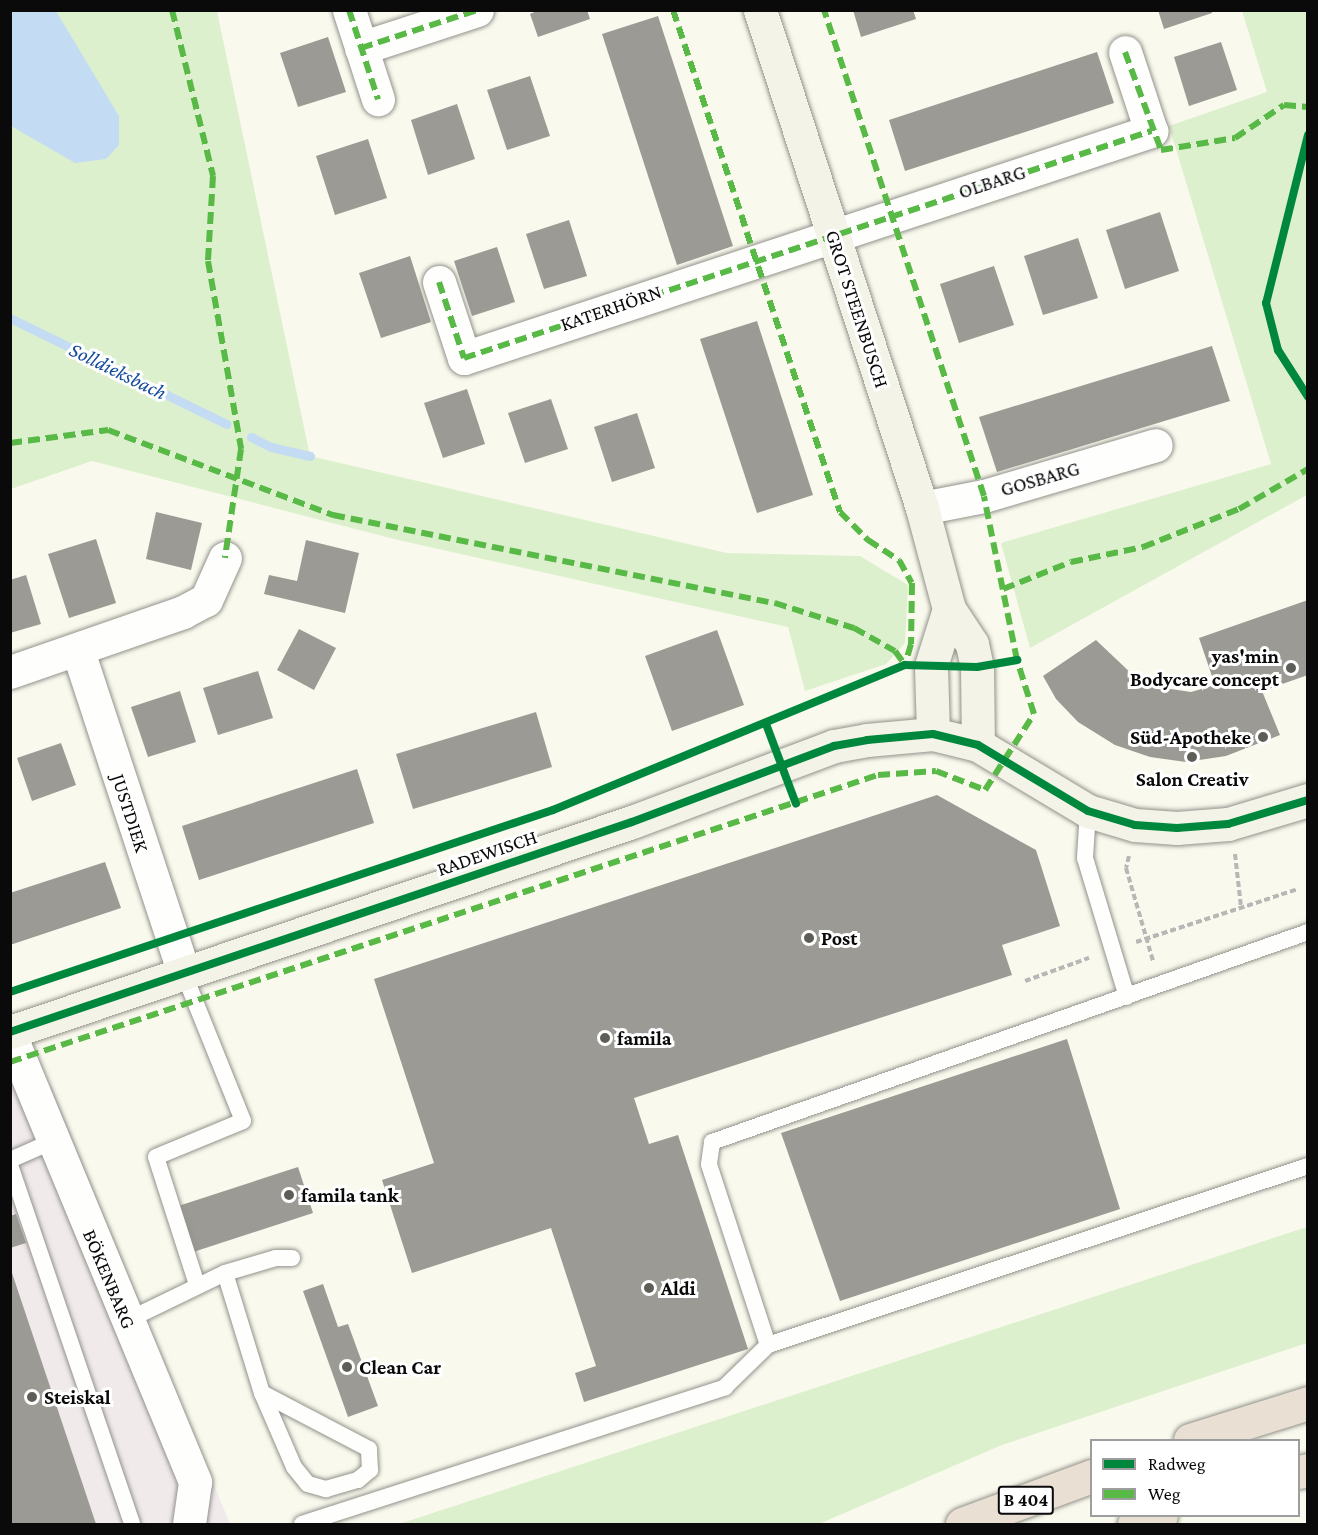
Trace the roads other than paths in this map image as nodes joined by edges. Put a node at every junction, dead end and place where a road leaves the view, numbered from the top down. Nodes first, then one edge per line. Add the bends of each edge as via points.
1 (349, 10) edge
2 (477, 10) edge
3 (760, 10) edge
4 (361, 48) junction
5 (1125, 52) dead end
6 (378, 99) dead end
7 (832, 232) junction
8 (439, 282) dead end
9 (1156, 445) dead end
10 (922, 508) junction
11 (225, 558) dead end
12 (949, 609) junction
13 (78, 651) junction
14 (10, 672) edge
15 (933, 734) junction
16 (978, 745) junction
17 (1308, 800) edge
18 (1088, 811) junction
19 (1308, 932) edge
20 (184, 974) junction
21 (1127, 997) junction
22 (10, 1034) edge
23 (51, 1142) junction
24 (10, 1160) edge
25 (10, 1165) edge
26 (1308, 1166) edge
27 (292, 1258) dead end
28 (225, 1273) junction
29 (197, 1285) junction
30 (126, 1321) junction
31 (768, 1345) junction
32 (262, 1393) junction
33 (1308, 1403) edge
34 (1193, 1439) edge
35 (1090, 1477) edge
36 (1155, 1517) edge
37 (132, 1524) edge
38 (189, 1524) edge
39 (302, 1524) edge
40 (962, 1524) edge
41 (1134, 1524) edge

1 - 4 street
2 - 4 street
3 - 7 street, GROT STEENBUSCH
4 - 6 street
5 - 7 street, OLBARG via 1151,131
7 - 8 street, KATERHÖRN via 464,358
7 - 10 street, GROT STEENBUSCH
9 - 10 street, GOSBARG via 984,496
10 - 12 street, GROT STEENBUSCH
11 - 13 street via 206,600
12 - 15 street via 931,666
12 - 16 street, GROT STEENBUSCH via 966,630 977,667
13 - 14 street
13 - 20 street, JUSTDIEK
15 - 16 street, RADEWISCH
15 - 20 street, RADEWISCH via 898,734 834,746 642,819
16 - 18 street
17 - 18 street via 1228,824 1177,828 1135,825
18 - 21 lane via 1085,858
19 - 21 lane
20 - 22 street, RADEWISCH
20 - 29 lane via 243,1121 156,1157
21 - 31 lane via 712,1142 709,1164
22 - 23 street, BÖKENBARG
23 - 24 lane
23 - 30 street, BÖKENBARG
25 - 37 lane
26 - 31 lane
27 - 28 lane via 276,1258
28 - 29 lane
28 - 32 lane
29 - 30 lane via 162,1307
30 - 38 street, BÖKENBARG via 195,1482
31 - 39 lane via 725,1387
32 - 32 lane via 294,1467 308,1484 326,1489 358,1480 370,1470 369,1449
33 - 34 highway
35 - 40 highway, B 404
36 - 41 highway

